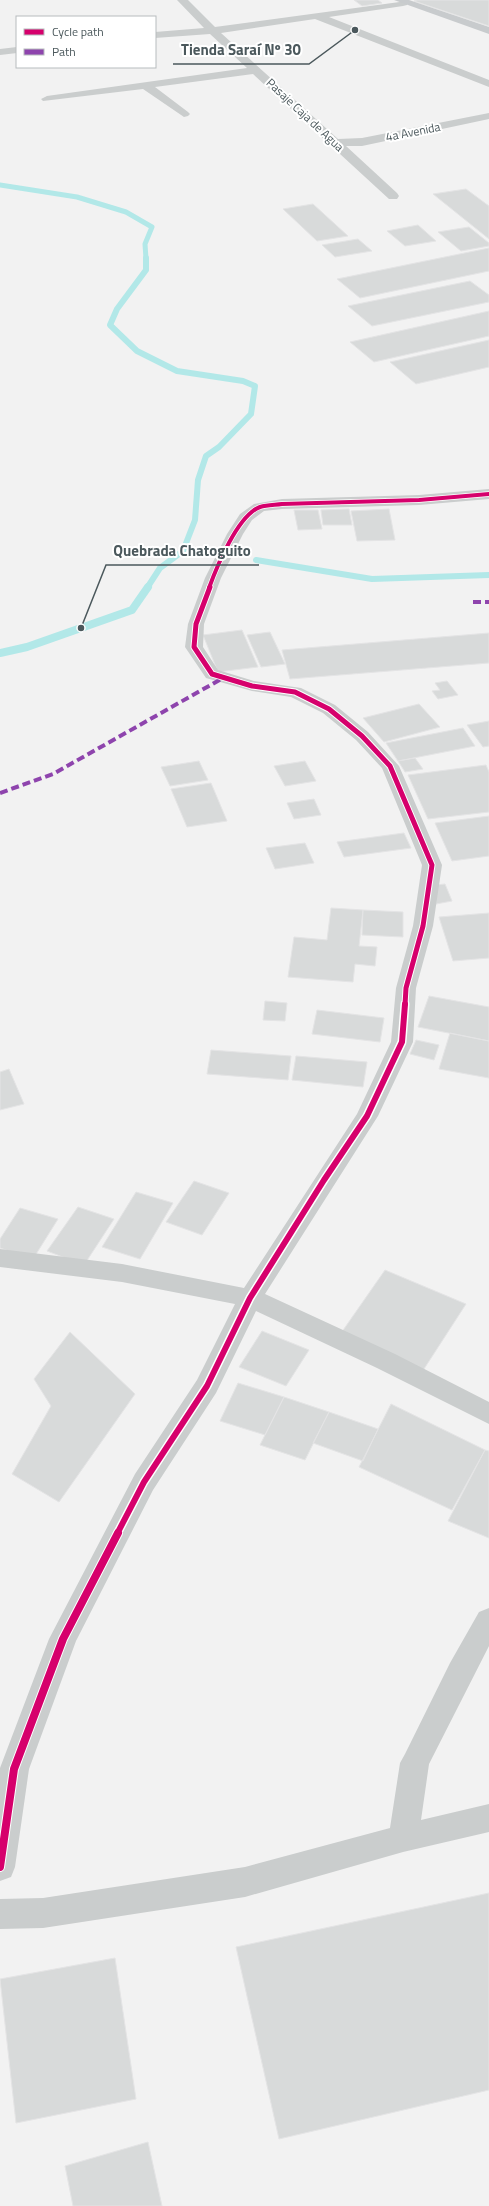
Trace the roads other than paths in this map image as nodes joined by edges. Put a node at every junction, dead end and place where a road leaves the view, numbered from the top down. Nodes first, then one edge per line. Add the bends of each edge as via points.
1 (182, 0) edge
2 (401, 2) edge
3 (319, 17) junction
4 (213, 31) junction
5 (489, 31) edge
6 (156, 35) edge
7 (0, 44) edge
8 (16, 46) edge
9 (16, 50) edge
10 (0, 52) edge
11 (256, 70) junction
12 (489, 84) edge
13 (145, 85) junction
14 (48, 99) dead end
15 (184, 114) dead end
16 (489, 116) edge
17 (336, 143) junction
18 (393, 196) dead end
19 (489, 494) edge
20 (0, 1258) edge
21 (250, 1298) junction
22 (489, 1414) edge
23 (489, 1620) edge
24 (489, 1818) edge
25 (403, 1838) junction
26 (0, 1867) edge
27 (0, 1914) edge

1 - 4 street, Pasaje Caja de Agua
2 - 3 street
2 - 5 main road
3 - 4 street
3 - 12 street
4 - 6 street
4 - 11 street, Pasaje Caja de Agua
7 - 8 street
9 - 10 street
11 - 13 street
11 - 17 street, Pasaje Caja de Agua
13 - 14 street
13 - 15 street
16 - 17 street, 4a Avenida via 362,142
17 - 18 street, Pasaje Caja de Agua
19 - 21 street via 419,500 282,504 260,507 246,517 234,534 213,578 196,624 194,647 212,674 252,686 295,692 329,710 362,736 390,766 432,865 423,926 406,988 402,1042 367,1116
20 - 21 street via 122,1272
21 - 22 street via 386,1361
21 - 26 street via 207,1386 144,1482 63,1640 14,1769
23 - 25 street via 415,1763
24 - 25 street
25 - 27 street via 245,1882 43,1913

